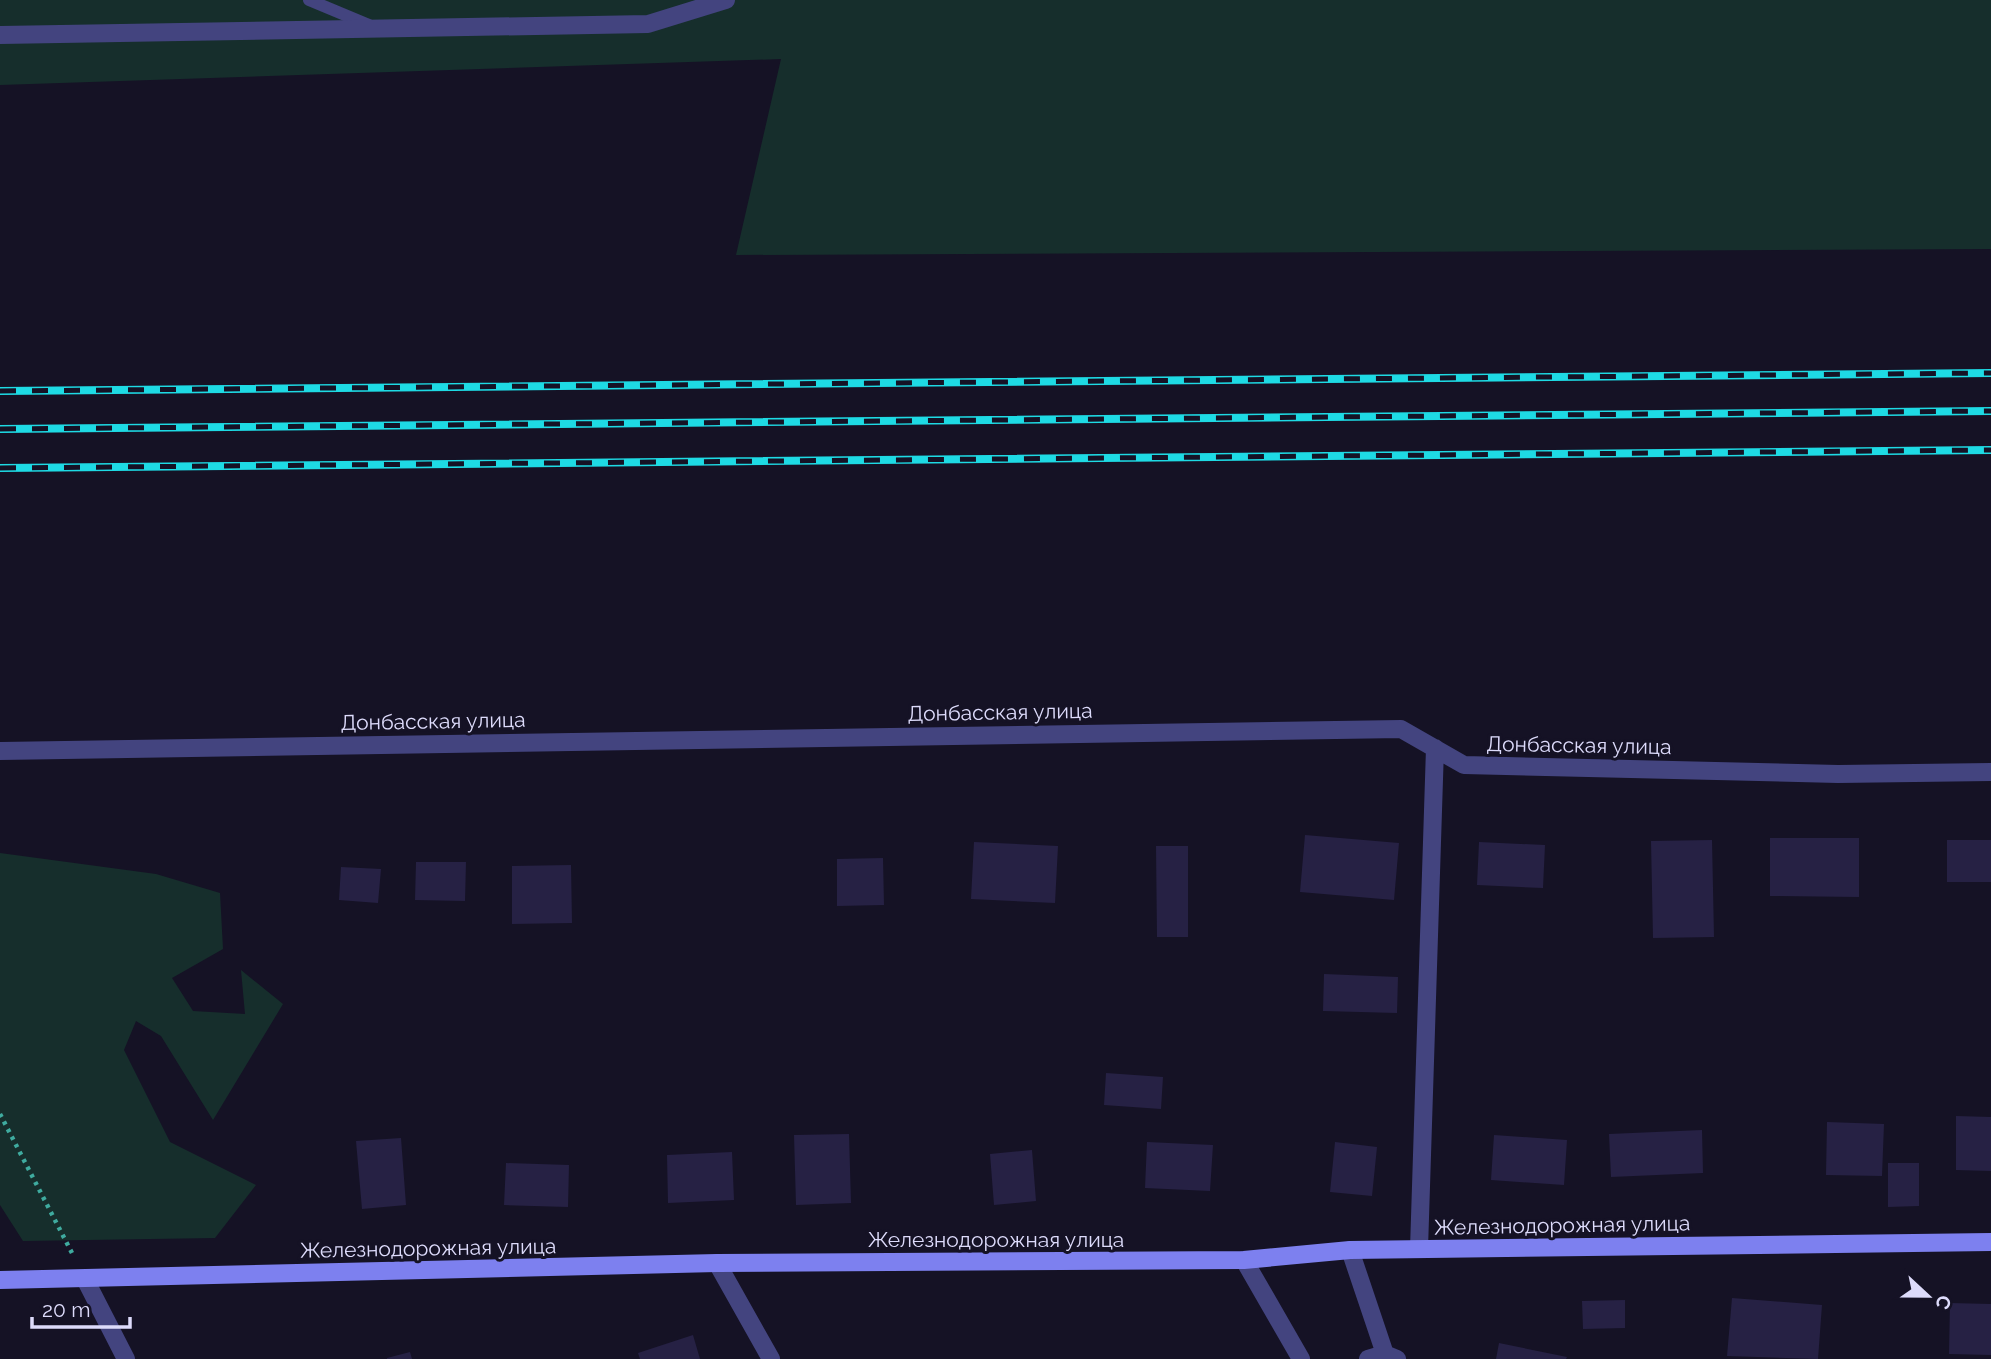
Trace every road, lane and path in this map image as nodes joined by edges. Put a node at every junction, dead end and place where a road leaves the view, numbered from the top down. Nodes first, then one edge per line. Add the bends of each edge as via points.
1 (309, 0) edge
2 (726, 0) edge
3 (371, 29) junction
4 (0, 35) edge
5 (1435, 748) junction
6 (0, 751) edge
7 (1991, 772) edge
8 (0, 1114) edge
9 (1991, 1242) edge
10 (1419, 1249) junction
11 (1350, 1250) junction
12 (1244, 1260) junction
13 (717, 1263) junction
14 (85, 1279) junction
15 (0, 1280) edge
16 (1383, 1357) edge
17 (126, 1359) edge
18 (771, 1359) edge
19 (1301, 1359) edge

1 - 3 lane
2 - 3 street via 648,24
3 - 4 street
5 - 6 street, Донбасская улица via 1401,729
5 - 7 street, Донбасская улица via 1464,765 1838,774
5 - 10 street
8 - 14 path
9 - 10 street, Железнодорожная улица
10 - 11 street, Железнодорожная улица
11 - 12 street, Железнодорожная улица
11 - 16 street
12 - 13 street, Железнодорожная улица
12 - 19 street
13 - 14 street, Железнодорожная улица
13 - 18 street
14 - 15 street, Железнодорожная улица
14 - 17 street

